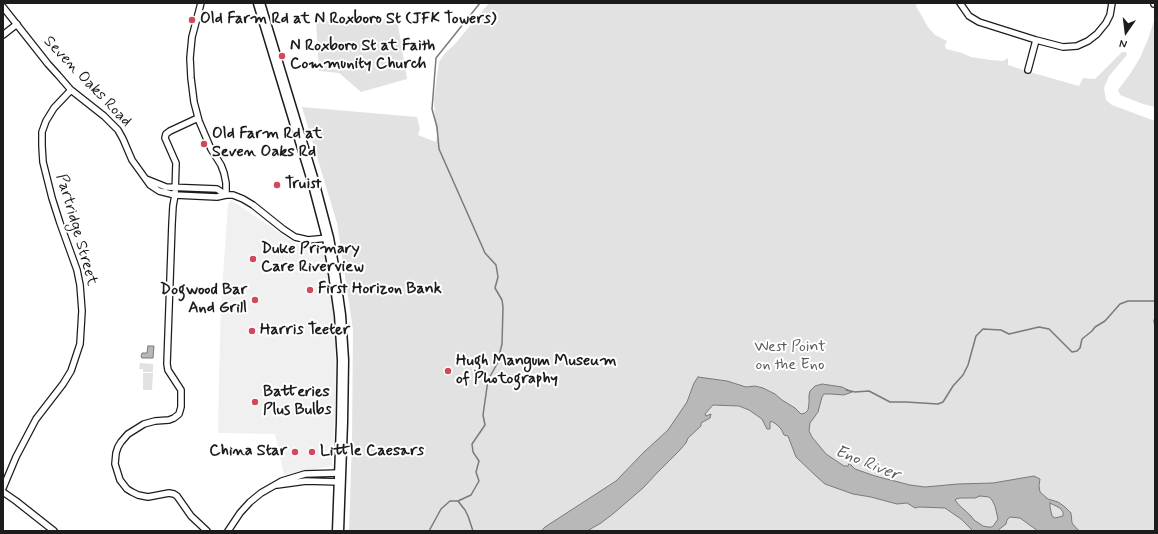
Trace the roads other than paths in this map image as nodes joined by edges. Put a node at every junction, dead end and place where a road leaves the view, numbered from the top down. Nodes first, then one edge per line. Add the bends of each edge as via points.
1 (201, 3) edge
2 (259, 3) edge
3 (960, 3) edge
4 (1112, 3) edge
5 (3, 7) edge
6 (17, 24) junction
7 (3, 35) edge
8 (1036, 40) junction
9 (1028, 70) dead end
10 (71, 90) junction
11 (198, 118) junction
12 (146, 179) junction
13 (175, 188) junction
14 (175, 195) junction
15 (226, 195) junction
16 (328, 238) junction
17 (340, 477) junction
18 (3, 488) edge
19 (3, 492) edge
20 (54, 531) edge
21 (207, 531) edge
22 (228, 531) edge
23 (338, 531) edge

1 - 11 street via 194,27 190,58
2 - 16 highway
3 - 8 street via 969,16 979,22
4 - 8 street via 1106,23 1088,41 1077,46 1063,47
5 - 6 street, Seven Oaks Road
6 - 7 street
6 - 10 street, Seven Oaks Road
8 - 9 street
10 - 12 street, Seven Oaks Road via 118,130 132,160
10 - 18 street, Partridge Street via 46,121 42,132 42,146 48,184 80,285 80,344 71,371 36,419
11 - 13 street via 166,134 176,163
11 - 15 street via 226,178
12 - 13 street
12 - 14 street, Seven Oaks Road via 147,183 159,191
13 - 14 street
13 - 15 street via 217,189
14 - 15 street, Seven Oaks Road
14 - 21 street via 167,364 181,390 181,407 179,414 174,418 144,424 128,434 118,447 115,464 120,480 132,492 148,497 174,494
15 - 16 street via 248,202 295,237 308,240
16 - 17 highway via 337,291 343,360
17 - 22 street via 305,474 289,478 250,502
17 - 23 highway
19 - 20 street

